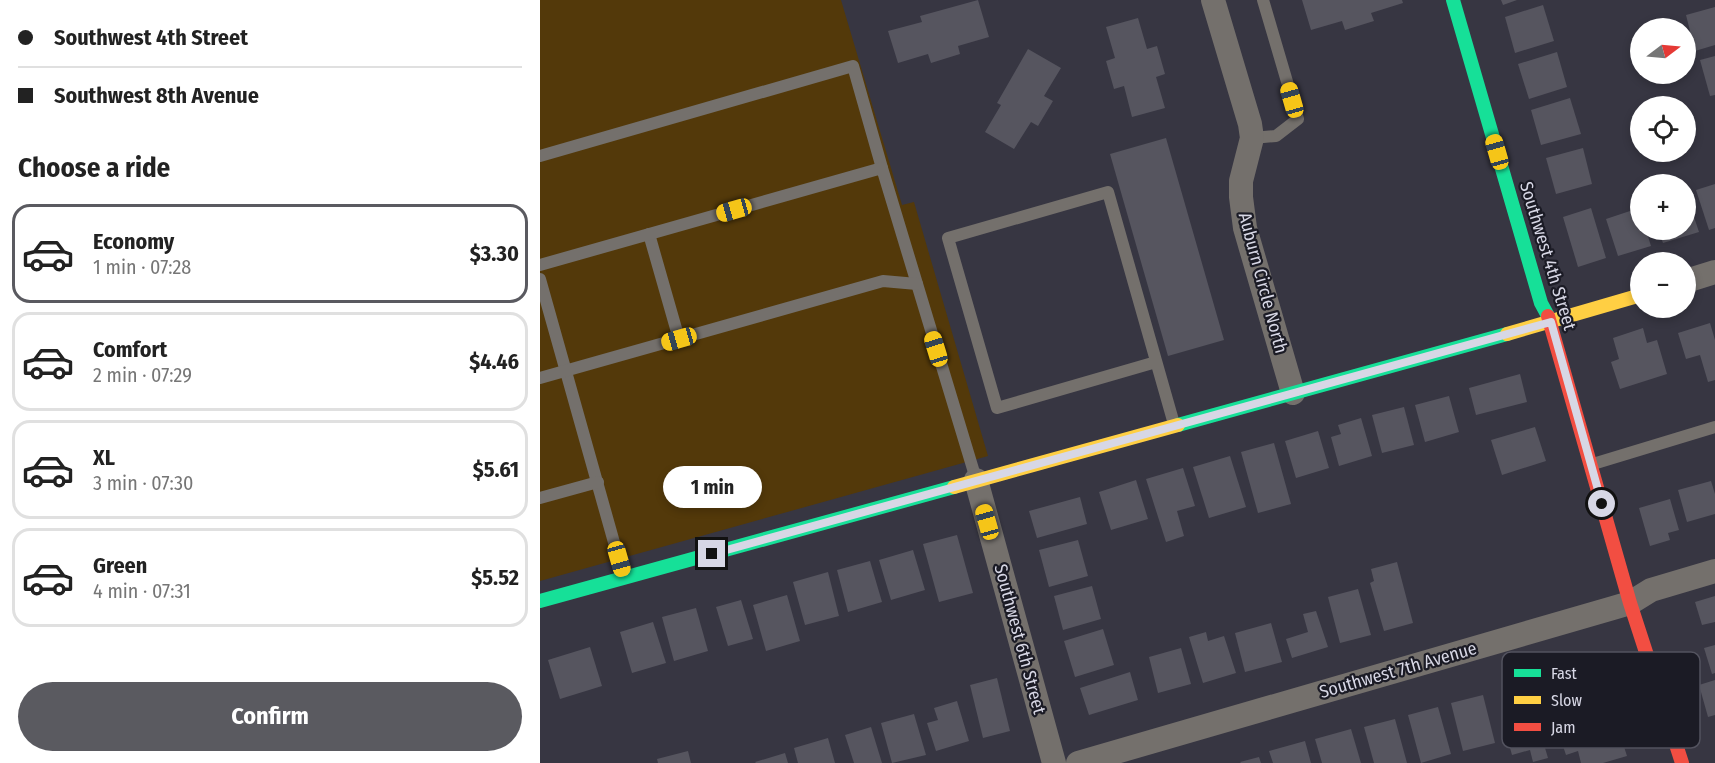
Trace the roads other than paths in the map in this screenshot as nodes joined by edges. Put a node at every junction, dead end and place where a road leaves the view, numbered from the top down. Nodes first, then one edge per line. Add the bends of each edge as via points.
1 (1213, 0) edge
2 (1263, 0) edge
3 (1453, 0) edge
4 (1252, 138) junction
5 (540, 156) edge
6 (882, 168) junction
7 (649, 234) junction
8 (540, 265) edge
9 (1715, 272) edge
10 (1696, 278) edge
11 (540, 279) edge
12 (916, 284) junction
13 (1630, 298) edge
14 (1551, 322) junction
15 (679, 339) junction
16 (1156, 362) junction
17 (566, 371) junction
18 (540, 378) edge
19 (1293, 393) junction
20 (1175, 425) junction
21 (1715, 427) edge
22 (1591, 465) junction
23 (976, 480) junction
24 (598, 482) junction
25 (540, 498) edge
26 (1715, 571) edge
27 (624, 578) junction
28 (540, 601) edge
29 (1630, 603) junction
30 (1644, 652) edge
31 (1054, 763) edge
32 (1078, 763) edge

1 - 4 street, Auburn Circle North
2 - 4 lane via 1298,119 1276,136
3 - 14 street, Southwest 4th Street via 1541,303
4 - 19 street, Auburn Circle North via 1241,181 1245,228
5 - 6 lane via 853,66
6 - 7 lane
6 - 12 lane
7 - 8 lane
7 - 15 lane
9 - 10 street
11 - 17 lane
12 - 15 lane via 883,282
12 - 23 lane
13 - 14 street
14 - 19 street
14 - 22 street, Southwest 4th Street
15 - 17 lane
16 - 16 lane via 1108,192 948,238 997,408
16 - 20 lane
17 - 18 lane
17 - 24 lane
19 - 20 street
20 - 23 street
21 - 22 lane
22 - 29 street, Southwest 4th Street
23 - 27 street
23 - 31 street, Southwest 6th Street
24 - 25 lane
24 - 27 lane
26 - 29 street, Southwest 7th Avenue via 1651,590
27 - 28 street
29 - 30 street, Southwest 4th Street
29 - 32 street, Southwest 7th Avenue

